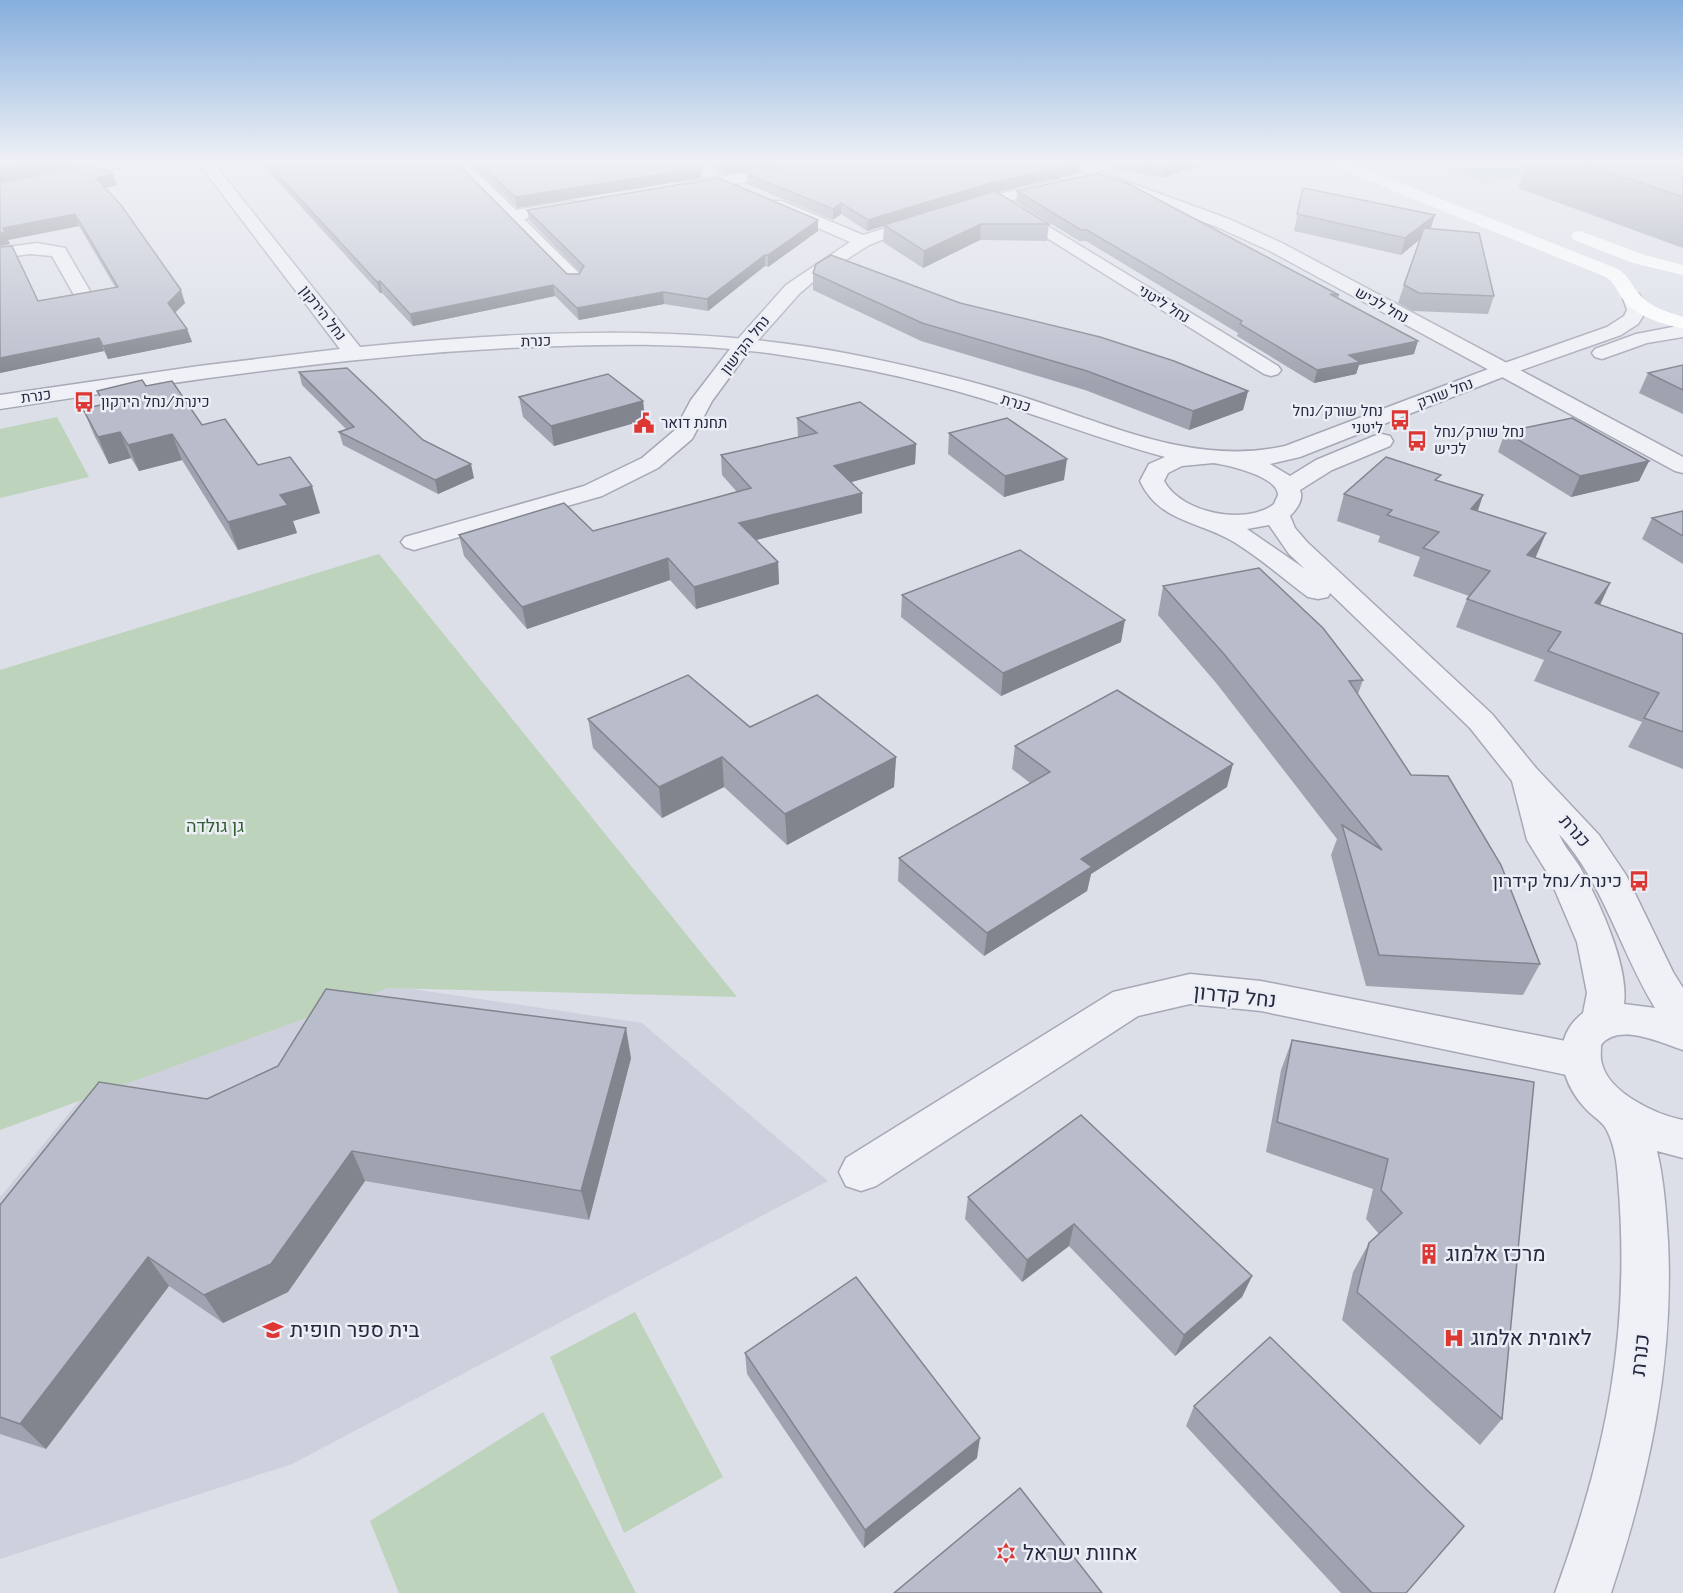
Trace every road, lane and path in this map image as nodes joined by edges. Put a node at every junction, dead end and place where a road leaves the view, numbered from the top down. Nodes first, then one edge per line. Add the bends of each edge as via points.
1 (262, 235) edge
2 (531, 235) edge
3 (850, 235) edge
4 (877, 235) edge
5 (1054, 235) edge
6 (1253, 235) edge
7 (1518, 235) edge
8 (1579, 235) edge
9 (863, 241) junction
10 (0, 253) edge
11 (1683, 272) edge
12 (575, 279) edge
13 (1630, 293) junction
14 (85, 298) edge
15 (323, 314) junction
16 (1683, 323) edge
17 (1683, 331) edge
18 (744, 344) junction
19 (353, 352) junction
20 (257, 364) junction
21 (1506, 369) junction
22 (1271, 370) dead end
23 (1526, 380) junction
24 (0, 402) edge
25 (1067, 420) junction
26 (1420, 424) dead end
27 (1399, 434) dead end
28 (1195, 457) junction
29 (1231, 459) junction
30 (1683, 466) edge
31 (1157, 470) junction
32 (1287, 488) junction
33 (1277, 513) junction
34 (1206, 519) junction
35 (414, 542) dead end
36 (1401, 648) junction
37 (1525, 776) junction
38 (1683, 1020) edge
39 (1601, 1023) junction
40 (1683, 1034) edge
41 (1581, 1061) junction
42 (1620, 1114) junction
43 (1683, 1139) edge
44 (861, 1172) dead end
45 (1583, 1593) edge

1 - 15 street, נחל הירקון
2 - 12 street
3 - 9 street
4 - 9 street, נחל הקישון
5 - 22 street, נחל ליטני
6 - 21 street, נחל לכיש
7 - 13 main road via 1612,273 1622,279
8 - 11 main road
9 - 18 street, נחל הקישון via 793,289
10 - 14 street via 27,247 59,252
11 - 13 main road via 1643,277 1632,282
13 - 16 main road via 1660,315
13 - 21 street, נחל שורק via 1637,309 1631,320 1614,331
15 - 19 street, נחל הירקון
15 - 20 street via 321,328 312,337 287,353
17 - 23 street, נחל שורק via 1643,338
18 - 19 street, כנרת via 574,339
18 - 25 street, כנרת via 933,379
18 - 35 street, נחל הקישון via 702,400 684,434 650,464 593,491
19 - 20 street, כנרת
20 - 24 street, כנרת
21 - 23 street, נחל לכיש
21 - 29 street, נחל שורק via 1292,452
23 - 26 street, נחל שורק
23 - 30 street, נחל לכיש
25 - 28 street, כנרת
25 - 31 street, כנרת
27 - 32 street via 1324,465
28 - 29 street, כנרת
28 - 31 street, כנרת
29 - 32 street, כנרת via 1266,470
31 - 34 street, כנרת via 1152,488 1159,498 1187,514
32 - 33 street via 1286,506
33 - 34 street, כנרת via 1246,522
33 - 36 street, כנרת via 1283,530 1298,548
34 - 36 street, כנרת via 1242,536
36 - 37 street, כנרת via 1481,721
37 - 38 street, כנרת via 1587,843 1608,876 1657,979
37 - 39 street, כנרת via 1544,840 1564,872 1596,942 1606,993
39 - 40 street via 1621,1019 1647,1021
39 - 41 street via 1588,1032 1581,1044
41 - 42 street via 1586,1077 1600,1097
41 - 44 street, נחל קדרון via 1261,996 1190,989 1127,1003
42 - 43 street via 1645,1129
42 - 45 street, כנרת via 1634,1144 1639,1172 1646,1232 1644,1310 1638,1378 1622,1469

